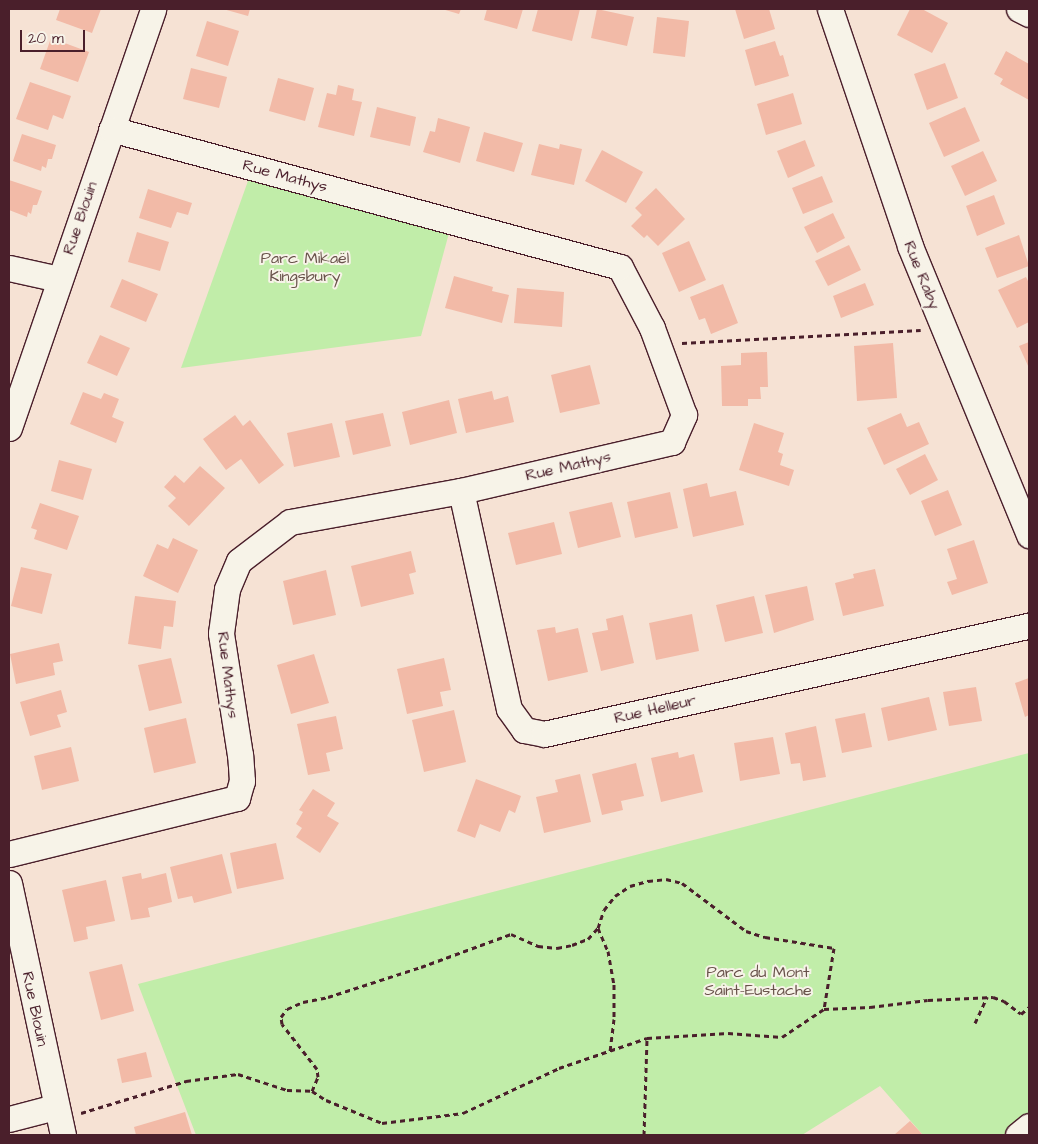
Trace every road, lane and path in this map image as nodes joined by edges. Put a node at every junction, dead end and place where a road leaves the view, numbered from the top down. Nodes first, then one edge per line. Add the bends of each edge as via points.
1 (153, 9) edge
2 (830, 9) edge
3 (1019, 9) edge
4 (1029, 14) edge
5 (111, 129) junction
6 (9, 268) edge
7 (59, 279) junction
8 (944, 329) junction
9 (658, 344) junction
10 (9, 428) edge
11 (461, 491) junction
12 (1029, 535) edge
13 (1029, 626) edge
14 (9, 854) edge
15 (9, 883) edge
16 (598, 928) junction
17 (987, 997) junction
18 (1029, 1007) edge
19 (824, 1009) junction
20 (975, 1023) dead end
21 (647, 1038) junction
22 (610, 1051) junction
23 (312, 1091) junction
24 (9, 1118) edge
25 (59, 1121) edge
26 (1029, 1126) edge
27 (644, 1135) edge
28 (1018, 1135) edge

1 - 5 street, Rue Blouin
2 - 8 street, Rue Raby via 910,246
3 - 4 street
5 - 7 street, Rue Blouin
5 - 9 street, Rue Mathys via 620,267
6 - 7 street
7 - 10 street, Rue Blouin
8 - 9 path
8 - 12 street, Rue Raby
9 - 11 street, Rue Mathys via 684,415 672,442
11 - 13 street, Rue Helleur via 509,710 524,730 544,734
11 - 14 street, Rue Mathys via 290,522 239,561 227,589 221,633 240,754 242,781 237,798
15 - 25 street, Rue Blouin
16 - 19 path via 604,910 615,896 630,886 666,879 682,883 746,931 834,948
16 - 22 path via 608,951 614,984
16 - 23 path via 588,939 557,948 538,946 511,934 421,967 287,1009 281,1017 282,1024 317,1069 318,1077
17 - 18 path via 1004,1001 1021,1014
17 - 19 path
17 - 20 path
19 - 21 path via 782,1037 728,1033
21 - 22 path
21 - 27 path
22 - 23 path via 559,1068 464,1113 382,1123
23 - 25 path via 287,1090 238,1074 210,1076
24 - 25 street
26 - 28 street

